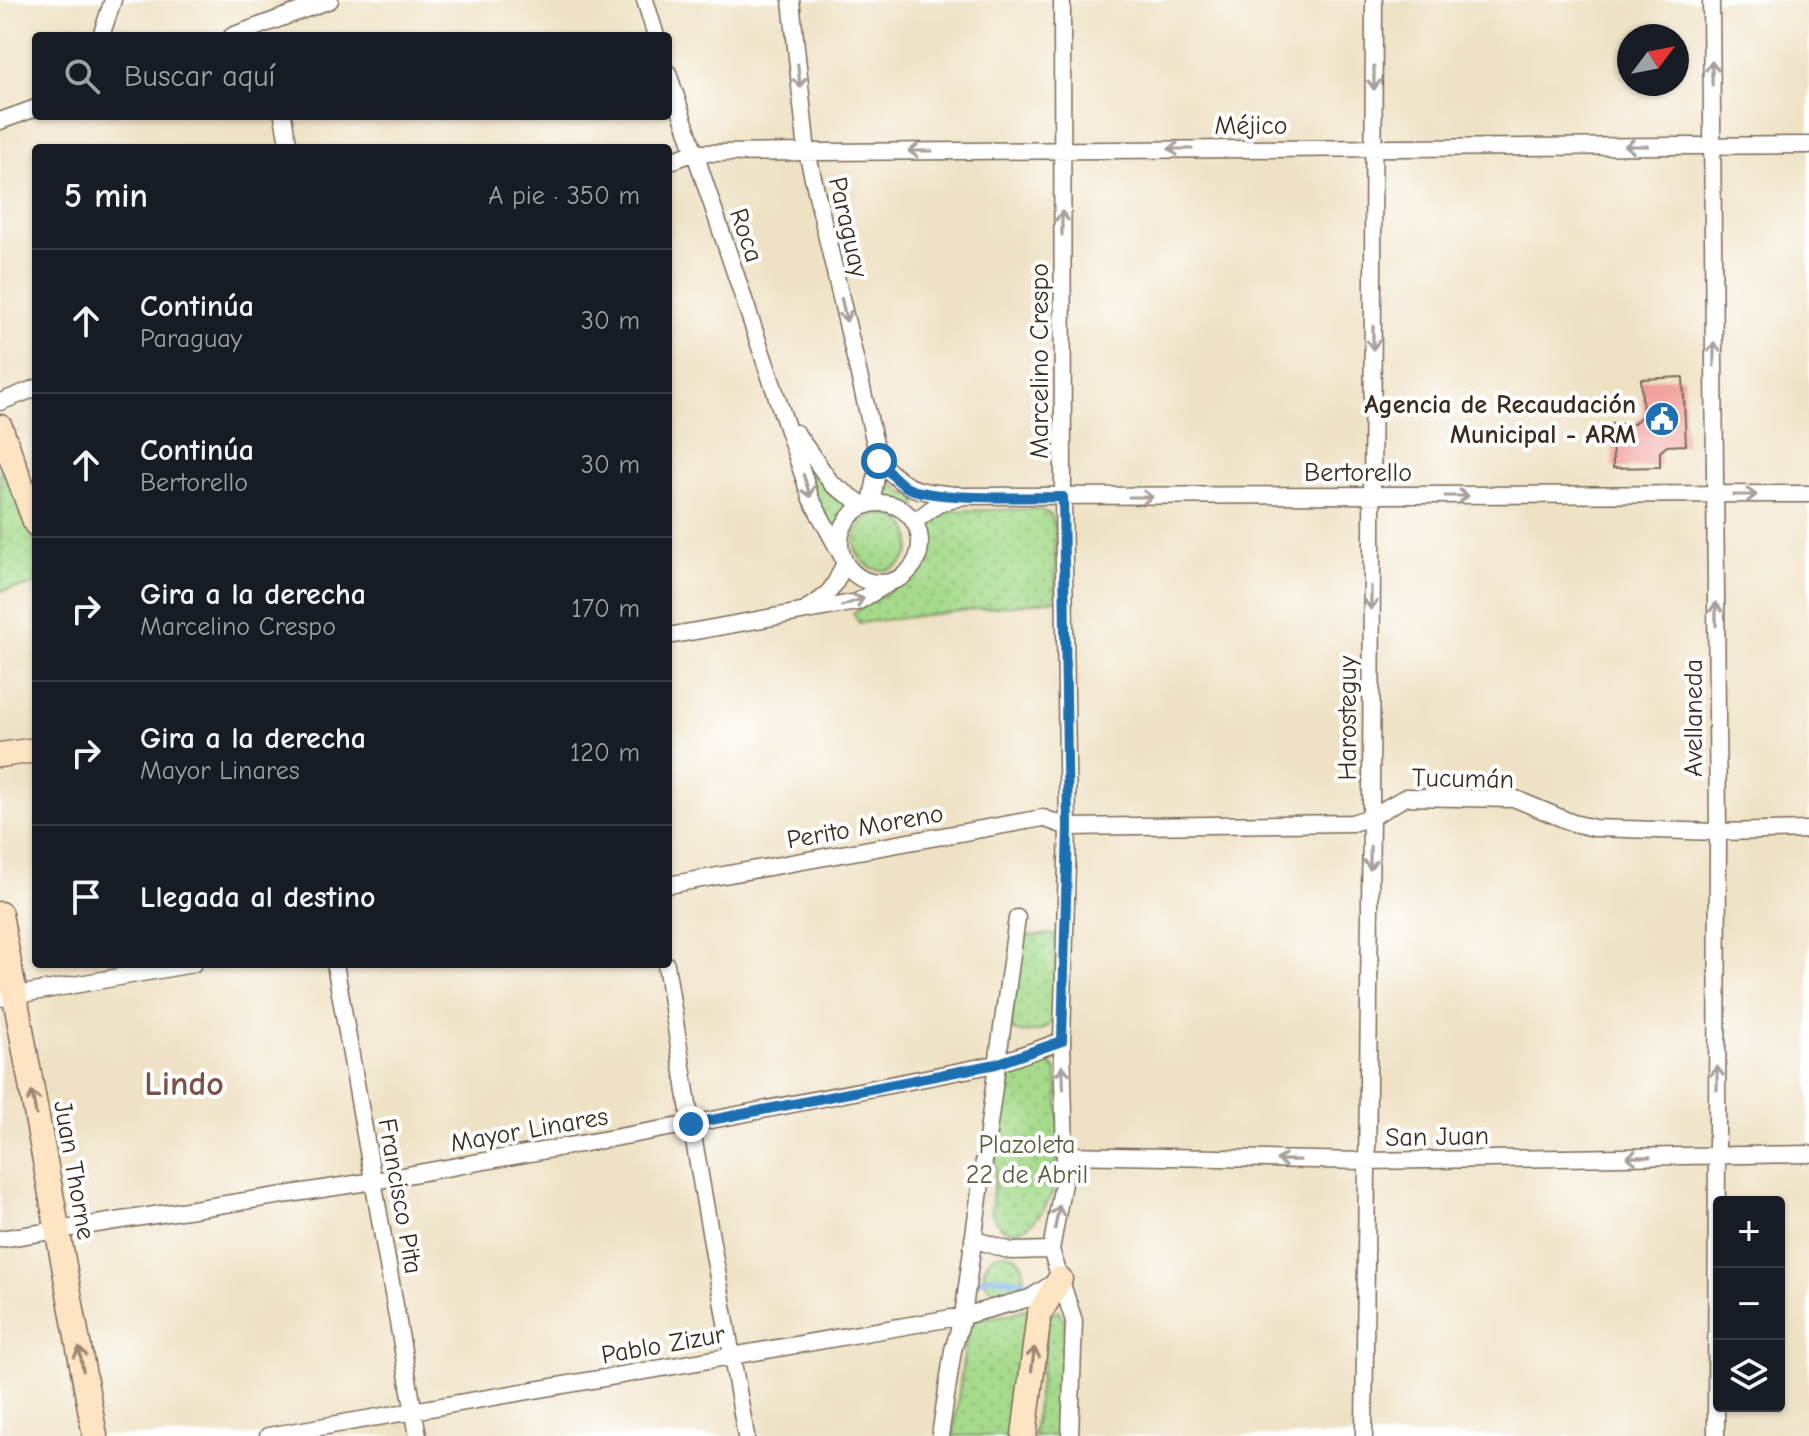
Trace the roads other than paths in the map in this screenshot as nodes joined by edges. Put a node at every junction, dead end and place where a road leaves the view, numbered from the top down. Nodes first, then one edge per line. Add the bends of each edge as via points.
1 (113, 0) edge
2 (330, 0) edge
3 (645, 0) edge
4 (791, 0) edge
5 (1062, 0) edge
6 (1374, 0) edge
7 (1711, 0) edge
8 (266, 30) edge
9 (102, 32) edge
10 (655, 32) edge
11 (672, 86) edge
12 (32, 109) edge
13 (284, 120) edge
14 (0, 121) edge
15 (288, 144) edge
16 (1809, 145) edge
17 (1714, 146) junction
18 (1374, 148) junction
19 (1062, 150) junction
20 (807, 152) junction
21 (693, 153) junction
22 (672, 161) edge
23 (32, 390) edge
24 (0, 402) edge
25 (783, 412) junction
26 (0, 427) edge
27 (879, 461) junction
28 (1809, 494) edge
29 (1715, 495) junction
30 (964, 496) junction
31 (1371, 496) junction
32 (1063, 497) junction
33 (868, 505) junction
34 (32, 513) edge
35 (914, 522) junction
36 (844, 559) junction
37 (898, 579) junction
38 (805, 610) junction
39 (672, 635) edge
40 (32, 751) edge
41 (0, 755) edge
42 (1371, 817) junction
43 (1068, 827) junction
44 (1809, 830) edge
45 (1718, 832) junction
46 (672, 884) edge
47 (0, 914) edge
48 (1017, 918) dead end
49 (171, 968) edge
50 (336, 968) edge
51 (667, 968) edge
52 (8, 997) edge
53 (1062, 1041) junction
54 (996, 1064) junction
55 (691, 1124) junction
56 (1809, 1154) edge
57 (1065, 1155) junction
58 (1716, 1156) junction
59 (1366, 1161) junction
60 (374, 1181) junction
61 (57, 1228) junction
62 (0, 1239) edge
63 (973, 1239) junction
64 (1051, 1250) junction
65 (1060, 1279) junction
66 (963, 1316) junction
67 (732, 1357) junction
68 (414, 1413) junction
69 (95, 1436) edge
70 (268, 1436) edge
71 (418, 1436) edge
72 (746, 1436) edge
73 (940, 1436) edge
74 (1024, 1436) edge
75 (1070, 1436) edge
76 (1364, 1436) edge
77 (1716, 1436) edge

1 - 9 street
2 - 8 street
3 - 10 street
4 -> 20 street, Paraguay
5 - 19 street, Marcelino Crespo
6 -> 18 street, Harosteguy
17 -> 7 street, Avellaneda
11 - 21 street, Roca
12 - 14 street
13 - 15 street
16 - 17 street, Méjico
17 -> 18 street, Méjico
29 -> 17 street, Avellaneda
18 -> 19 street, Méjico
18 -> 31 street, Harosteguy
19 -> 20 street, Méjico
32 -> 19 street, Marcelino Crespo
20 - 21 street, Méjico
20 -> 27 street, Paraguay
21 - 22 street, Méjico
21 - 25 street, Roca
23 - 24 street
25 - 33 street via 832,484
25 -> 36 street via 811,499
26 - 34 street
27 - 30 street via 908,488
27 - 33 street, Paraguay
29 -> 28 street, Bertorello
31 -> 29 street, Bertorello
45 -> 29 street, Avellaneda
30 - 32 street, Bertorello
30 - 35 street, Bertorello via 938,504
32 -> 31 street, Bertorello
31 -> 42 street, Harosteguy
32 - 43 street, Marcelino Crespo
33 - 35 street via 895,506
33 - 36 street via 848,518 842,530
35 - 37 street via 919,535 916,560
36 - 37 street via 859,577 872,582
36 - 38 street via 832,591
38 -> 37 street via 857,602
38 - 39 street
40 - 41 street
42 - 43 street, Tucumán via 1352,823
42 - 45 street, Tucumán via 1406,797 1516,799 1594,828
42 -> 59 street, Harosteguy
43 - 46 street, Perito Moreno via 1043,818
43 - 53 street, Marcelino Crespo
44 - 45 street, Tucumán
58 -> 45 street, Avellaneda
47 - 52 street, Juan Thorne
48 - 54 street
49 - 52 street
50 - 60 street, Francisco Pita
51 - 55 street
61 -> 52 street, Juan Thorne
53 - 54 street, Mayor Linares
57 -> 53 street, Marcelino Crespo
54 - 55 street, Mayor Linares
54 - 63 street
55 - 60 street, Mayor Linares
55 - 67 street
56 - 58 street, San Juan
59 -> 57 street, San Juan
64 -> 57 street, Marcelino Crespo
58 -> 59 street, San Juan
58 - 77 street, Avellaneda
59 - 76 street, Harosteguy
60 - 61 street, Mayor Linares
60 - 68 street, Francisco Pita
61 - 62 street, Mayor Linares
69 -> 61 street, Juan Thorne
63 - 64 street via 1011,1251
63 - 66 street
64 - 65 street, Marcelino Crespo
65 - 66 street, Pablo Zizur via 1030,1298
74 -> 65 street via 1039,1314
65 - 75 street, Marcelino Crespo via 1074,1321
66 - 67 street, Pablo Zizur
66 - 73 street
67 - 68 street, Pablo Zizur
67 - 72 street
68 - 70 street, Pablo Zizur
68 - 71 street, Francisco Pita

